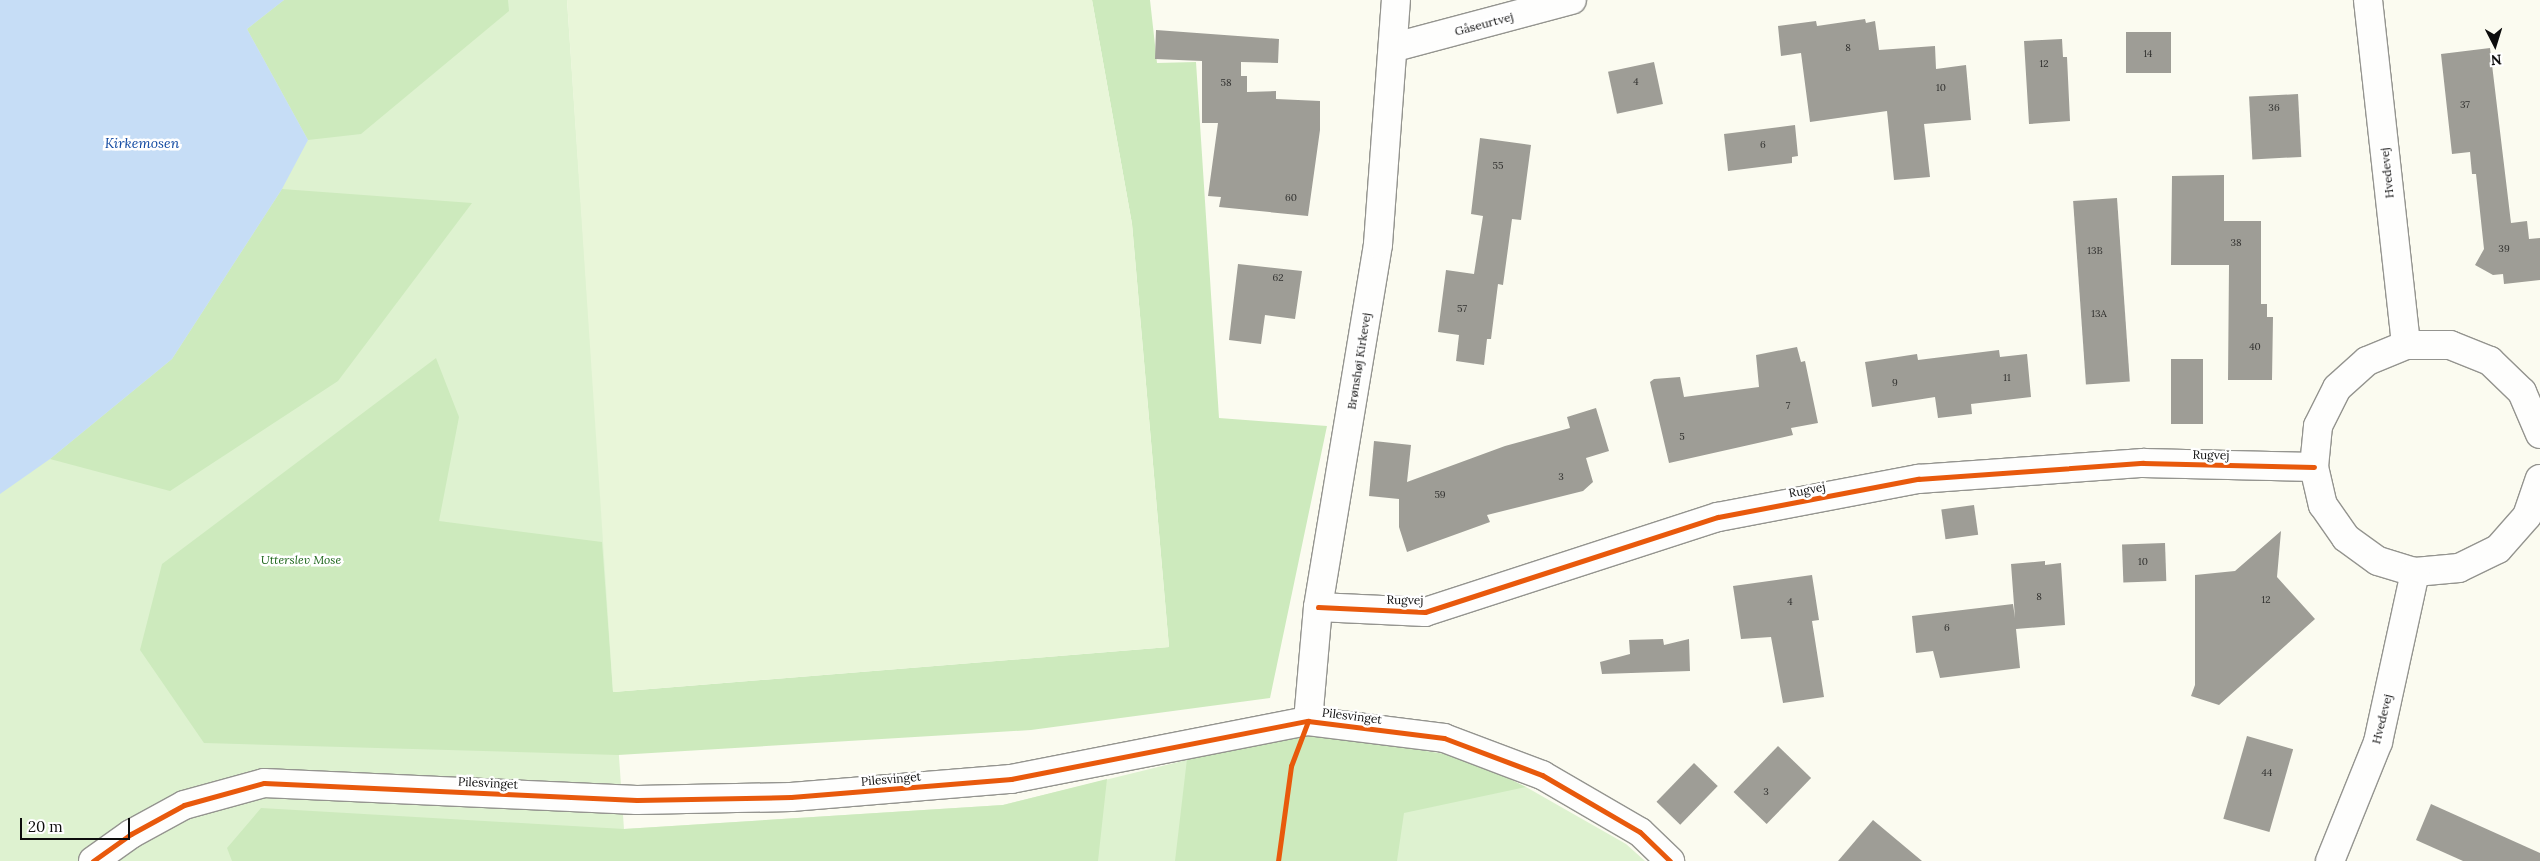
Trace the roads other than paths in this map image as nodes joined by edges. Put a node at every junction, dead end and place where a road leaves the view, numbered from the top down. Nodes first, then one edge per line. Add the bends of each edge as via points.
1 (1396, 0) edge
2 (1572, 0) edge
3 (2368, 0) edge
4 (1395, 47) junction
5 (2406, 345) junction
6 (2540, 434) edge
7 (2314, 467) junction
8 (2540, 479) edge
9 (2416, 572) junction
10 (1318, 607) junction
11 (1308, 721) junction
12 (93, 861) edge
13 (1670, 861) edge
14 (2330, 861) edge

1 - 4 street, Brønshøj Kirkevej
2 - 4 street, Gåseurtvej
3 - 5 street, Hvedevej
4 - 10 street, Brønshøj Kirkevej via 1378,244
5 - 6 street via 2450,345 2490,361 2522,392
5 - 7 street via 2367,361 2337,388 2318,426
7 - 9 street via 2323,505 2346,538 2378,561
7 - 10 street, Rugvej via 2143,463 1918,479 1718,517 1425,612
8 - 9 street via 2527,516 2498,549 2459,568
9 - 14 street, Hvedevej via 2378,742
10 - 11 street, Brønshøj Kirkevej
11 - 12 street, Pilesvinget via 1011,779 791,797 637,800 264,783 184,805 131,834
11 - 13 street, Pilesvinget via 1444,738 1542,775 1640,832

